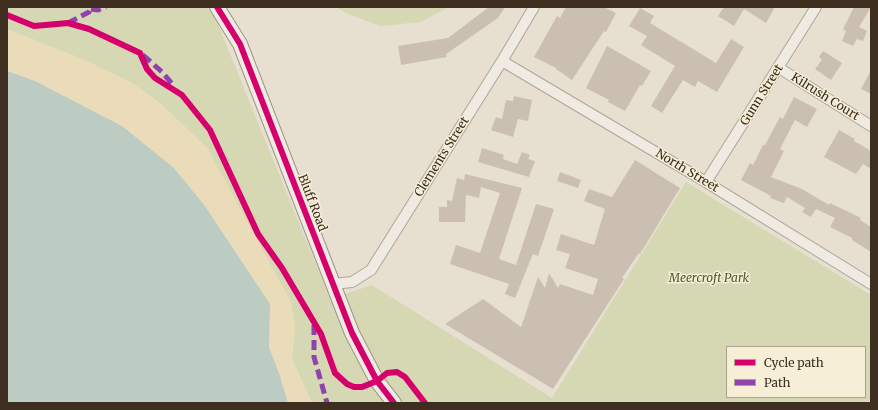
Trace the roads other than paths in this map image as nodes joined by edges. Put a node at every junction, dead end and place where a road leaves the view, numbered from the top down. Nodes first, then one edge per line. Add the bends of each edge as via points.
1 (217, 7) edge
2 (534, 7) edge
3 (816, 7) edge
4 (502, 60) junction
5 (779, 68) junction
6 (871, 126) edge
7 (706, 182) junction
8 (332, 284) junction
9 (871, 284) edge
10 (394, 403) edge

1 - 8 street, Bluff Road via 240,44
2 - 4 street, Clements Street
3 - 5 street, Gunn Street
4 - 7 street, North Street
4 - 8 street, Clements Street via 371,270 352,282
5 - 6 street, Kilrush Court
5 - 7 street, Gunn Street
7 - 9 street, North Street
8 - 10 street, Bluff Road via 352,333 376,381

